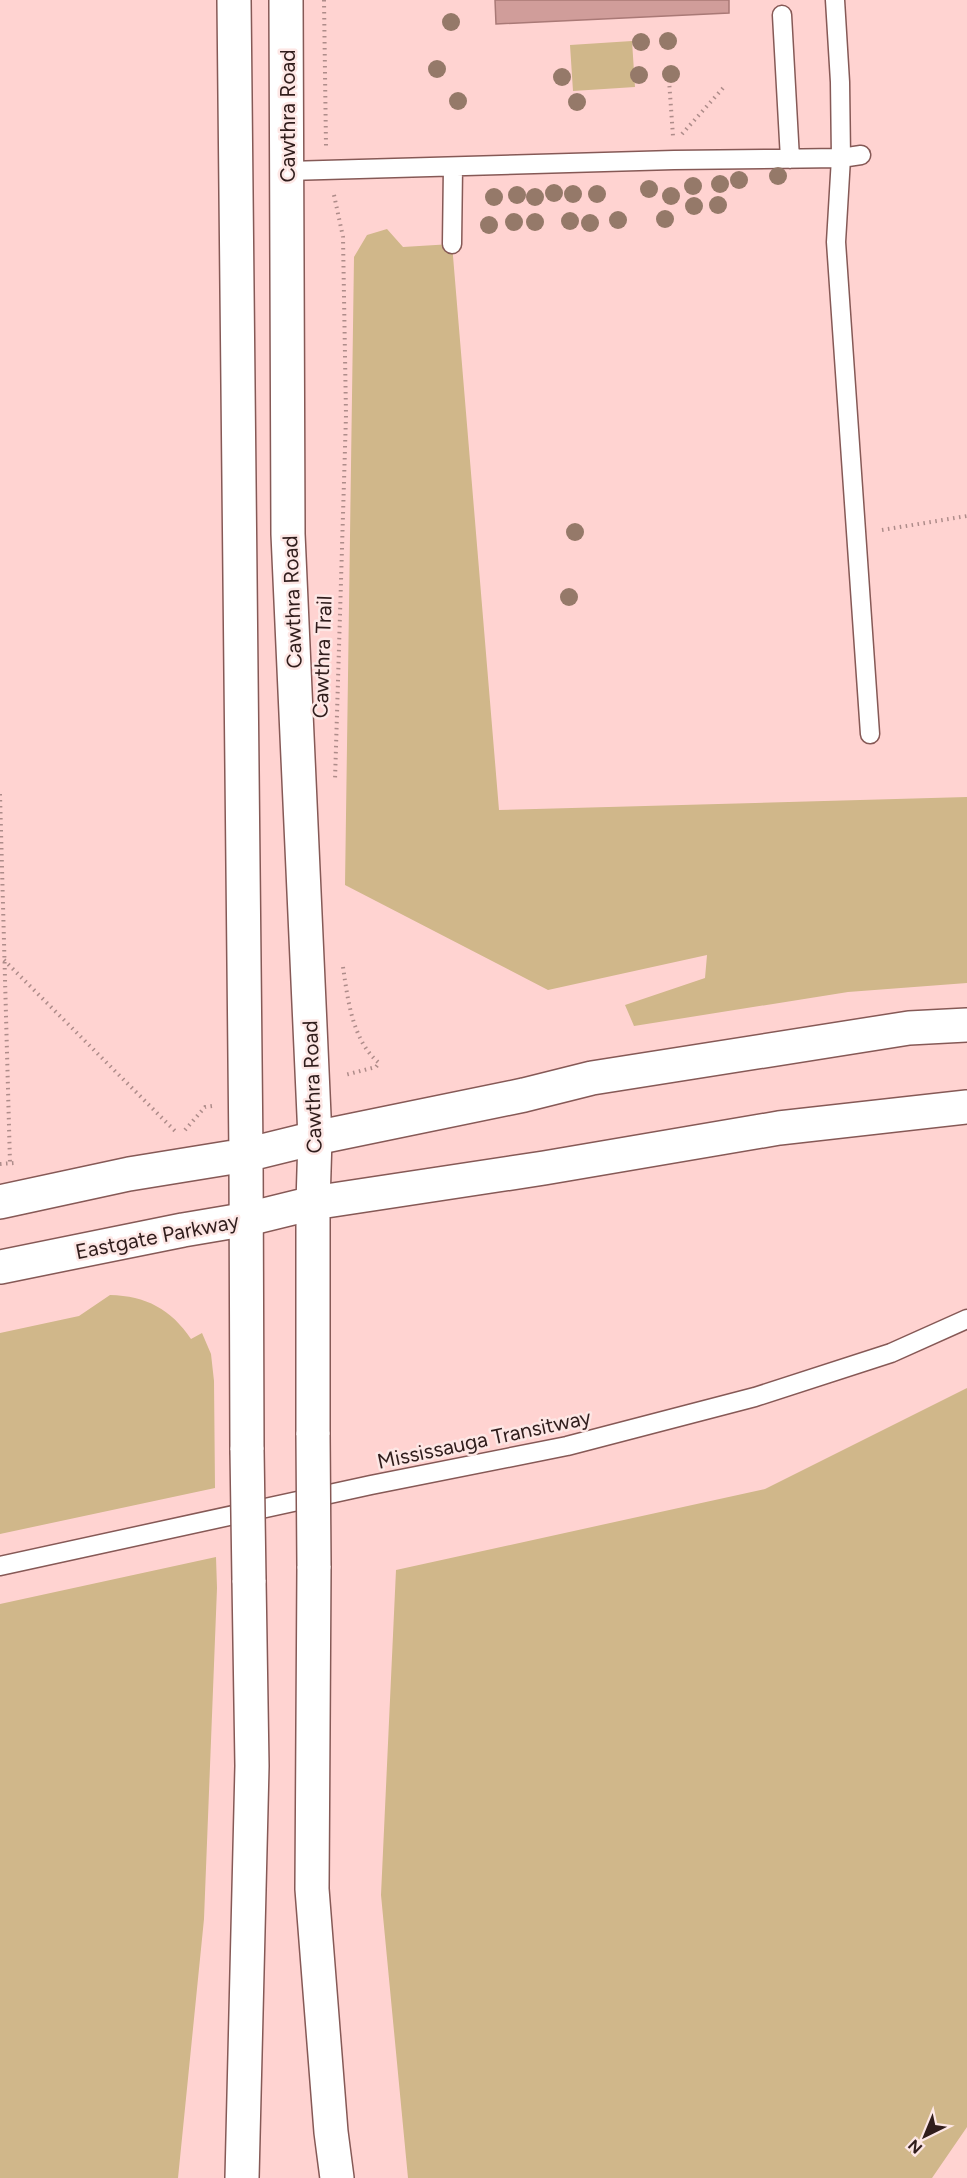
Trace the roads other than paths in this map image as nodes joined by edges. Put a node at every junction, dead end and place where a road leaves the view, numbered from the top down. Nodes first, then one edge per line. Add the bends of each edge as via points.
1 (234, 0) edge
2 (286, 0) edge
3 (835, 0) edge
4 (782, 15) dead end
5 (861, 155) dead end
6 (841, 158) junction
7 (790, 159) junction
8 (453, 167) junction
9 (288, 171) junction
10 (452, 244) dead end
11 (870, 734) dead end
12 (967, 1025) edge
13 (967, 1107) edge
14 (315, 1138) junction
15 (246, 1155) junction
16 (0, 1202) edge
17 (313, 1203) junction
18 (248, 1219) junction
19 (0, 1267) edge
20 (967, 1319) edge
21 (0, 1566) edge
22 (242, 2178) edge
23 (337, 2178) edge

1 - 15 main road
2 - 9 main road, Cawthra Road
3 - 6 lane
4 - 7 lane
5 - 6 lane
6 - 7 lane
6 - 11 lane via 836,242
7 - 8 lane
8 - 9 lane
8 - 10 lane
9 - 14 main road, Cawthra Road via 288,534
12 - 14 main road via 909,1028 592,1078
13 - 17 main road, Eastgate Parkway via 779,1128
14 - 15 main road
14 - 17 main road, Cawthra Road
15 - 16 main road via 129,1174
15 - 18 main road
17 - 18 main road, Eastgate Parkway
17 - 23 main road, Cawthra Road, bridge via 312,1889
18 - 19 main road, Eastgate Parkway
18 - 22 main road, bridge via 252,1766
20 - 21 lane, Mississauga Transitway via 891,1353 755,1397 567,1446

